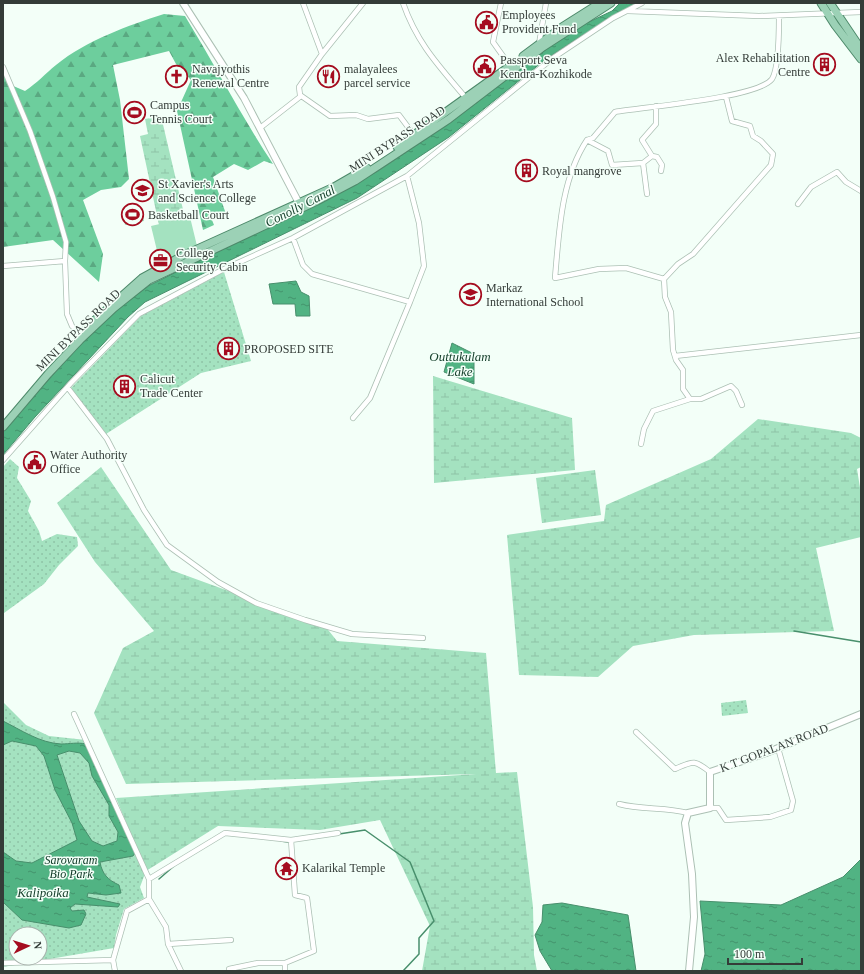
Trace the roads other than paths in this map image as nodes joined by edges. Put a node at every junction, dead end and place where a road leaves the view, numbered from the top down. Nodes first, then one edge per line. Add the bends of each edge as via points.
1 (183, 3) edge
2 (304, 3) edge
3 (363, 3) edge
4 (403, 3) edge
5 (501, 3) edge
6 (546, 3) edge
7 (600, 3) edge
8 (611, 3) edge
9 (642, 3) edge
10 (821, 3) edge
11 (830, 3) edge
12 (627, 11) junction
13 (861, 12) edge
14 (827, 14) junction
15 (836, 14) junction
16 (779, 16) junction
17 (539, 44) junction
18 (861, 49) edge
19 (322, 54) junction
20 (861, 59) edge
21 (510, 66) junction
22 (3, 68) edge
23 (301, 96) junction
24 (464, 97) junction
25 (726, 97) junction
26 (656, 106) junction
27 (260, 128) junction
28 (414, 135) junction
29 (587, 140) junction
30 (652, 156) junction
31 (643, 163) junction
32 (661, 171) dead end
33 (407, 176) junction
34 (861, 191) edge
35 (647, 194) dead end
36 (798, 204) dead end
37 (300, 206) junction
38 (294, 238) junction
39 (64, 261) junction
40 (3, 266) edge
41 (664, 279) junction
42 (410, 302) junction
43 (80, 334) junction
44 (861, 335) edge
45 (675, 356) junction
46 (68, 388) junction
47 (690, 399) junction
48 (742, 406) dead end
49 (353, 418) dead end
50 (3, 420) edge
51 (3, 427) edge
52 (641, 444) dead end
53 (3, 460) edge
54 (423, 638) dead end
55 (74, 714) dead end
56 (861, 714) edge
57 (636, 732) dead end
58 (778, 748) junction
59 (710, 772) junction
60 (619, 804) dead end
61 (710, 808) junction
62 (688, 813) junction
63 (338, 833) dead end
64 (291, 840) junction
65 (149, 879) junction
66 (149, 899) junction
67 (231, 940) dead end
68 (168, 944) junction
69 (113, 960) junction
70 (3, 963) edge
71 (285, 963) junction
72 (229, 969) dead end
73 (115, 971) edge
74 (181, 971) edge
75 (285, 971) edge
76 (689, 971) edge

1 - 27 street via 221,60
2 - 19 street
3 - 19 street
4 - 24 street via 410,24 426,52
5 - 21 street via 493,42
6 - 17 street
7 - 17 main road, MINI BYPASS ROAD
8 - 37 main road, MINI BYPASS ROAD via 543,47 430,131 354,181
9 - 12 street
10 - 14 main road
11 - 15 main road
12 - 16 street
12 - 33 street via 553,58
13 - 15 street
14 - 15 street
14 - 16 street
14 - 20 main road
15 - 18 main road
16 - 25 street via 778,47 772,79 760,87
17 - 21 main road, MINI BYPASS ROAD
19 - 23 street via 299,87
21 - 24 main road, MINI BYPASS ROAD
22 - 39 street via 30,131 53,197 66,242
23 - 27 street
23 - 28 street via 330,116 356,115 368,119 399,115
24 - 28 main road, MINI BYPASS ROAD
25 - 26 street
25 - 41 street via 732,121 750,126 753,136 773,154 770,165 693,254 678,264
26 - 29 street via 615,112 593,138
26 - 30 street via 656,124 642,140
27 - 37 street
28 - 37 main road, MINI BYPASS ROAD via 369,166
29 - 31 street via 608,151 612,165
29 - 41 street via 570,174 558,241 555,278 598,268 626,268
30 - 31 street
30 - 32 street via 657,157 662,164
31 - 35 street
33 - 38 street
33 - 42 street via 418,223 424,266
34 - 36 street via 846,182 838,172 811,187
37 - 43 main road, MINI BYPASS ROAD via 184,255 142,278
37 - 51 main road, MINI BYPASS ROAD via 149,280 80,340
38 - 42 street via 302,265 312,274
38 - 46 street via 222,270 139,314
39 - 40 street
39 - 43 street via 67,314 72,326
41 - 45 street via 665,296 671,312
42 - 49 street via 370,398
43 - 50 main road, MINI BYPASS ROAD
44 - 45 street
45 - 47 street via 683,370 683,389
46 - 53 street
46 - 54 street via 107,439 144,510 167,545 188,561 218,582 256,603 305,620 352,634
47 - 48 street via 701,399 730,386 736,391
47 - 52 street via 653,411 644,429
55 - 65 street
56 - 58 street, K T GOPALAN ROAD
57 - 59 street via 675,769 696,762
58 - 59 street, K T GOPALAN ROAD
58 - 61 street via 793,801 791,810 770,817 726,820 718,808
59 - 61 street, K T GOPALAN ROAD
60 - 62 street
61 - 62 street
62 - 76 street via 685,823 692,874 694,917
63 - 64 street
64 - 65 street via 225,832
64 - 71 street via 295,894 307,898 314,951
65 - 66 street
66 - 68 street via 166,927
66 - 69 street via 127,911
67 - 68 street
68 - 74 street
69 - 70 street
69 - 73 street
71 - 72 street via 258,963
71 - 75 street

